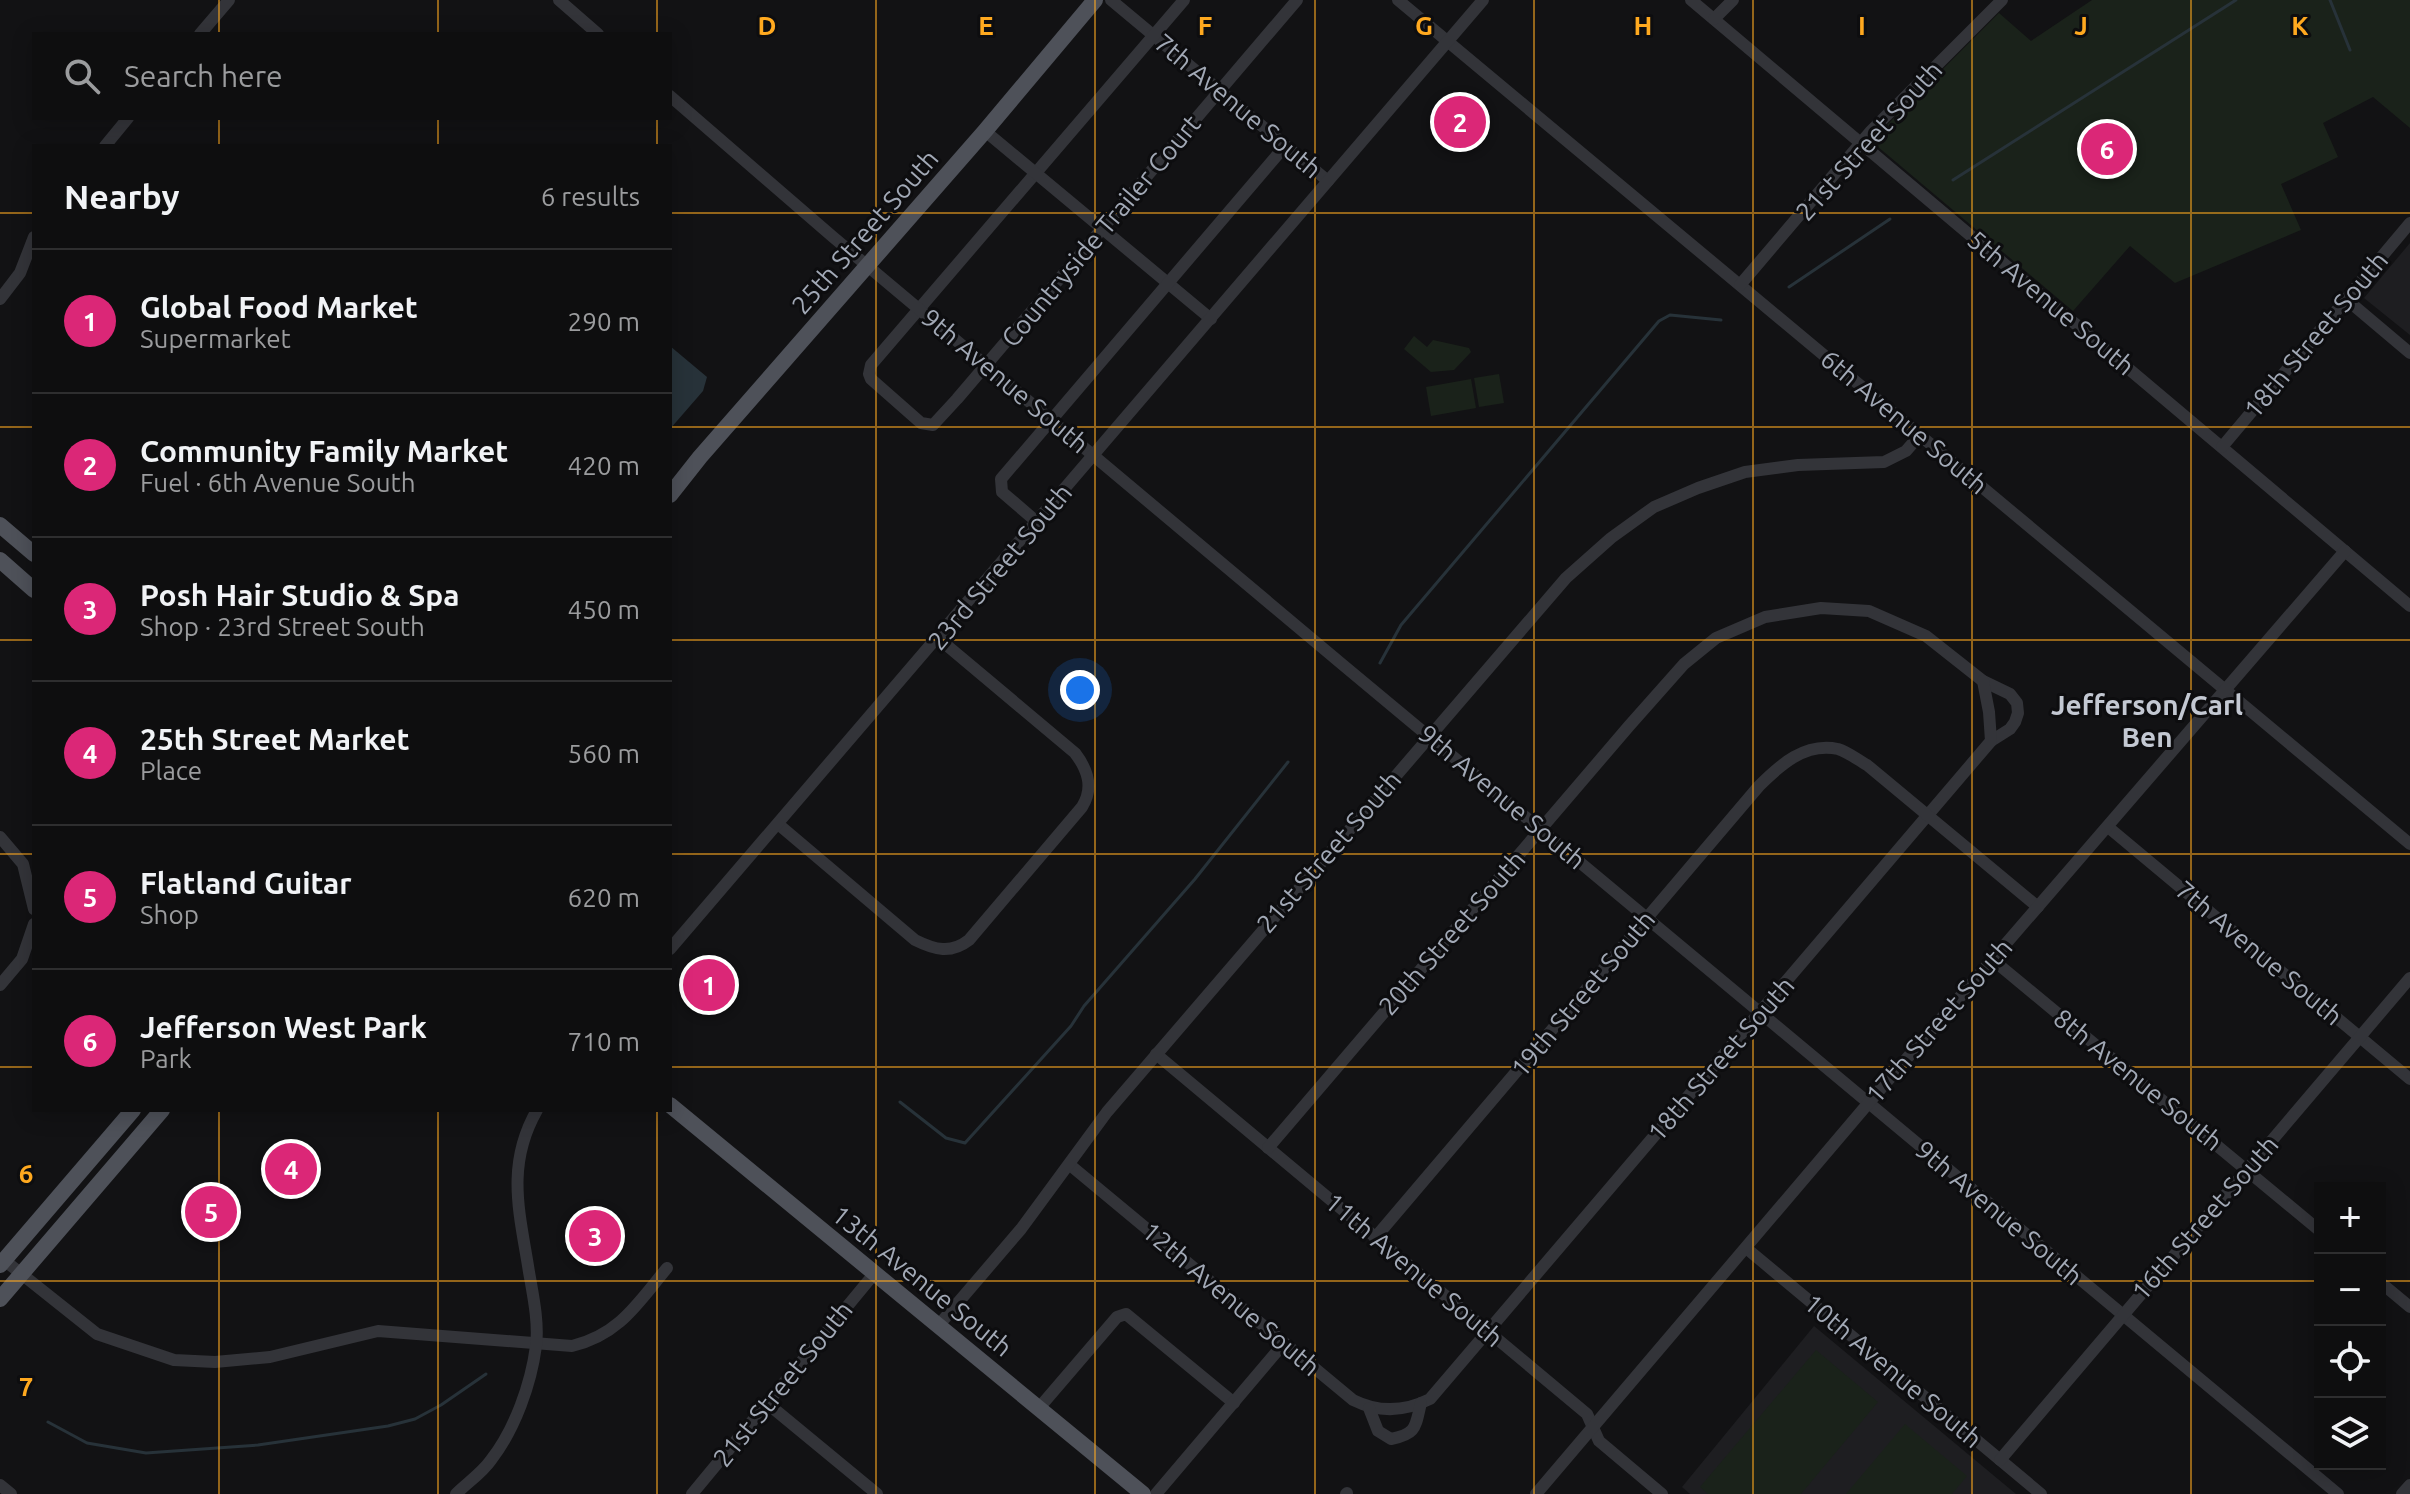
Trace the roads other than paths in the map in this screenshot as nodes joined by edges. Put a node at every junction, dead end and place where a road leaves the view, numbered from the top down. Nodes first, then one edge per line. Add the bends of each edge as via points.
1 (229, 0) edge
2 (559, 0) edge
3 (1095, 0) edge
4 (1111, 0) edge
5 (1184, 0) edge
6 (1297, 0) edge
7 (1398, 0) edge
8 (1483, 0) edge
9 (1691, 0) edge
10 (1733, 0) edge
11 (2002, 0) edge
12 (1714, 19) junction
13 (202, 32) edge
14 (596, 32) edge
15 (1153, 35) junction
16 (1448, 42) junction
17 (1219, 92) junction
18 (672, 98) edge
19 (126, 120) edge
20 (985, 131) junction
21 (1862, 143) junction
22 (107, 144) edge
23 (1285, 146) junction
24 (1035, 172) junction
25 (1328, 181) junction
26 (2410, 223) edge
27 (1103, 229) junction
28 (32, 242) edge
29 (867, 265) junction
30 (1168, 283) junction
31 (1740, 285) junction
32 (0, 299) edge
33 (2346, 299) junction
34 (919, 309) junction
35 (1211, 319) junction
36 (2410, 353) edge
37 (986, 365) junction
38 (1052, 419) junction
39 (1919, 436) junction
40 (2222, 447) junction
41 (1095, 455) junction
42 (672, 492) edge
43 (1037, 522) junction
44 (0, 525) edge
45 (2345, 551) junction
46 (32, 552) edge
47 (0, 560) edge
48 (32, 588) edge
49 (2410, 606) edge
50 (938, 638) junction
51 (1983, 681) junction
52 (2224, 690) junction
53 (1429, 736) junction
54 (1991, 741) junction
55 (1930, 815) junction
56 (778, 824) junction
57 (2108, 827) junction
58 (1541, 829) junction
59 (0, 837) edge
60 (2410, 844) edge
61 (32, 901) edge
62 (2038, 907) junction
63 (1648, 918) junction
64 (32, 930) edge
65 (672, 947) edge
66 (1993, 960) junction
67 (2410, 978) edge
68 (0, 985) edge
69 (1760, 1013) junction
70 (2359, 1037) junction
71 (1156, 1054) junction
72 (2410, 1079) edge
73 (1869, 1103) junction
74 (672, 1107) edge
75 (131, 1112) edge
76 (160, 1112) edge
77 (536, 1112) edge
78 (1268, 1148) junction
79 (1070, 1165) junction
80 (2247, 1169) junction
81 (2314, 1226) edge
82 (1375, 1238) junction
83 (1746, 1248) junction
84 (2, 1262) edge
85 (667, 1268) dead end
86 (21, 1274) junction
87 (874, 1274) junction
88 (2386, 1287) edge
89 (0, 1299) edge
90 (2410, 1307) edge
91 (2121, 1315) junction
92 (938, 1326) junction
93 (1488, 1331) junction
94 (1284, 1343) junction
95 (536, 1344) junction
96 (1234, 1403) junction
97 (1421, 1403) junction
98 (768, 1404) junction
99 (1039, 1408) junction
100 (1369, 1408) junction
101 (1592, 1428) junction
102 (2000, 1460) junction
103 (0, 1485) edge
104 (2410, 1485) edge
105 (11, 1494) edge
106 (456, 1494) edge
107 (692, 1494) edge
108 (877, 1494) edge
109 (1143, 1494) edge
110 (1156, 1494) edge
111 (1536, 1494) edge
112 (1662, 1494) edge
113 (2041, 1494) edge
114 (2338, 1494) edge
115 (2402, 1494) edge

1 - 13 street
2 - 14 street
3 - 20 main road, 25th Street South
4 - 15 street, 7th Avenue South
5 - 15 street, Countryside Trailer Court
6 - 17 street, Countryside Trailer Court
7 - 16 street, 6th Avenue South
8 - 16 street, 23rd Street South
9 - 12 street, 5th Avenue South
10 - 12 street
11 - 21 street, 21st Street South
12 - 21 street, 5th Avenue South
15 - 17 street, 7th Avenue South
15 - 24 street, Countryside Trailer Court
16 - 25 street, 23rd Street South
16 - 31 street, 6th Avenue South
17 - 23 street, 7th Avenue South
17 - 27 street, Countryside Trailer Court
18 - 29 street, 9th Avenue South
19 - 22 street
20 - 24 street
20 - 29 main road, 25th Street South
21 - 31 street, 21st Street South
21 - 40 street, 5th Avenue South
23 - 25 street, 7th Avenue South
23 - 30 street
24 - 27 street
24 - 34 street, Countryside Trailer Court
25 - 35 street, 23rd Street South
26 - 33 street, 18th Street South
27 - 30 street
27 - 37 street, Countryside Trailer Court
28 - 32 street via 20,273
29 - 34 street, 9th Avenue South
29 - 42 main road, 25th Street South
30 - 35 street
30 - 38 street
31 - 39 street, 6th Avenue South
33 - 36 street
33 - 40 street, 18th Street South
34 - 37 street, 9th Avenue South
34 - 37 street, Countryside Trailer Court via 869,374 921,423 933,425
35 - 41 street, 23rd Street South
37 - 38 street, 9th Avenue South
38 - 41 street, 9th Avenue South
38 - 43 street via 1001,479 1002,492
39 - 52 street, 6th Avenue South
39 - 53 street, 21st Street South via 1906,451 1884,462 1745,472 1654,507 1566,578
40 - 45 street, 5th Avenue South
41 - 43 street, 23rd Street South
41 - 53 street, 9th Avenue South
43 - 50 street, 23rd Street South
44 - 46 main road
45 - 49 street, 5th Avenue South
45 - 52 street, 17th Street South
47 - 48 main road
50 - 56 street, 23rd Street South
50 - 56 street via 1075,753 1088,774 1087,799 969,940 952,949 935,949 915,940
51 - 54 street
51 - 54 street, 18th Street South via 2017,703 2015,722
51 - 58 street, 20th Street South via 1926,636 1869,611 1821,608 1765,617 1716,638 1684,664
52 - 57 street, 17th Street South
52 - 60 street, 6th Avenue South
53 - 58 street, 9th Avenue South
53 - 71 street, 21st Street South
54 - 55 street, 18th Street South
55 - 62 street
55 - 63 street, 19th Street South via 1839,749 1816,748 1796,755 1759,786
55 - 69 street, 18th Street South
56 - 65 street, 23rd Street South
57 - 62 street, 17th Street South
57 - 70 street, 7th Avenue South
58 - 63 street, 9th Avenue South
58 - 78 street, 20th Street South
59 - 61 street via 23,864
62 - 66 street, 17th Street South
63 - 69 street, 9th Avenue South
63 - 82 street, 19th Street South
64 - 68 street via 22,959
66 - 73 street, 17th Street South
66 - 80 street, 8th Avenue South
67 - 70 street, 16th Street South
69 - 73 street, 9th Avenue South
69 - 93 street, 18th Street South
70 - 72 street, 7th Avenue South
70 - 80 street, 16th Street South
71 - 78 street, 11th Avenue South
71 - 79 street, 21st Street South
73 - 83 street, 17th Street South
73 - 91 street, 9th Avenue South
74 - 87 main road, 13th Avenue South
75 - 84 main road
76 - 86 main road
77 - 95 street via 516,1186
78 - 82 street, 11th Avenue South
79 - 92 street, 21st Street South
79 - 94 street, 12th Avenue South
80 - 81 street, 8th Avenue South
80 - 91 street, 16th Street South
82 - 93 street, 11th Avenue South
83 - 101 street, 17th Street South
83 - 102 street, 10th Avenue South
84 - 86 street
85 - 95 street via 611,1331 594,1341
86 - 89 main road
86 - 95 street via 97,1334 174,1360 270,1357 378,1331
87 - 92 main road, 13th Avenue South
87 - 98 street, 21st Street South
88 - 90 street
91 - 102 street, 16th Street South
91 - 114 street, 9th Avenue South
92 - 99 main road, 13th Avenue South
93 - 97 street, 18th Street South
93 - 101 street, 11th Avenue South via 1587,1414
94 - 96 street
94 - 100 street, 12th Avenue South
95 - 106 street via 510,1431 490,1462
96 - 99 street via 1126,1314 1117,1317
96 - 110 street
97 - 100 street, 18th Street South via 1387,1411
97 - 100 street via 1415,1428 1391,1439 1378,1431
98 - 107 street, 21st Street South
98 - 108 street
99 - 109 main road, 13th Avenue South
101 - 111 street, 17th Street South
101 - 112 street, 11th Avenue South via 1599,1441
102 - 113 street, 10th Avenue South
103 - 105 street
104 - 115 street

